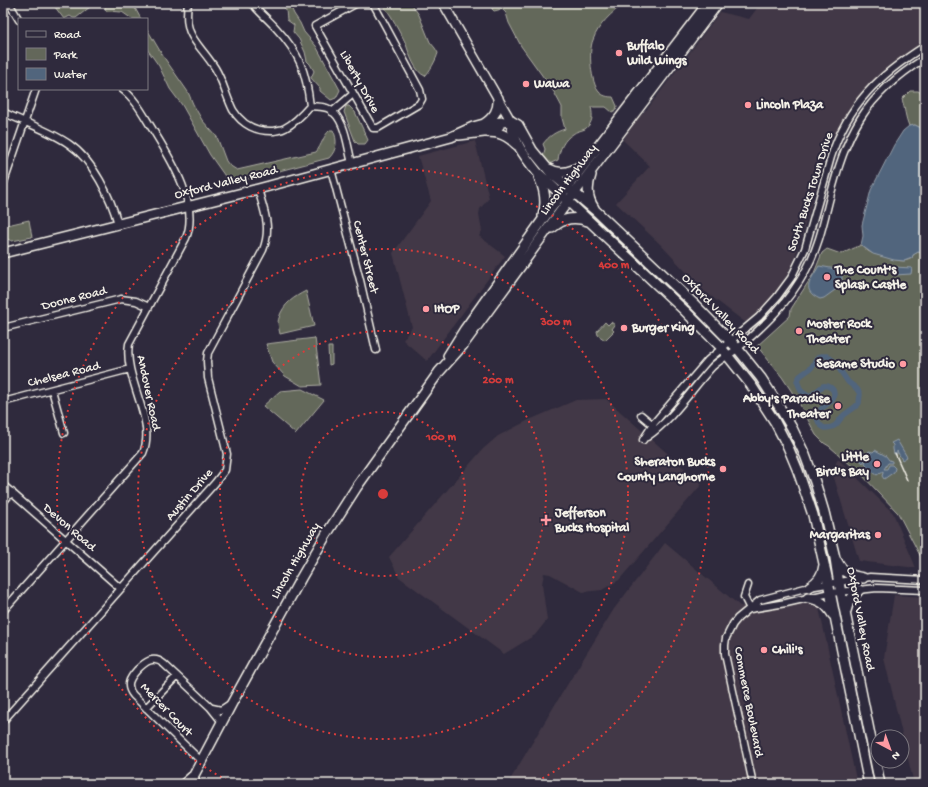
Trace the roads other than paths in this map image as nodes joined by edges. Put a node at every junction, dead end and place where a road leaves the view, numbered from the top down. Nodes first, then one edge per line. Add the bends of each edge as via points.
1 (9, 3) edge
2 (188, 3) edge
3 (252, 3) edge
4 (357, 3) edge
5 (373, 3) edge
6 (443, 3) edge
7 (718, 3) edge
8 (705, 4) edge
9 (18, 18) edge
10 (925, 46) edge
11 (925, 58) edge
12 (36, 90) edge
13 (123, 90) edge
14 (353, 94) junction
15 (498, 98) junction
16 (310, 106) junction
17 (3, 112) edge
18 (332, 112) junction
19 (511, 121) junction
20 (25, 122) junction
21 (484, 128) junction
22 (519, 146) junction
23 (352, 163) junction
24 (585, 164) junction
25 (544, 165) junction
26 (331, 169) junction
27 (593, 170) junction
28 (536, 172) junction
29 (3, 185) edge
30 (567, 187) junction
31 (258, 189) junction
32 (574, 194) junction
33 (561, 195) junction
34 (568, 202) junction
35 (188, 207) junction
36 (596, 211) junction
37 (542, 221) junction
38 (589, 222) junction
39 (118, 224) junction
40 (545, 234) junction
41 (3, 253) edge
42 (149, 307) junction
43 (3, 328) edge
44 (731, 341) junction
45 (737, 348) junction
46 (376, 350) dead end
47 (725, 352) junction
48 (130, 369) junction
49 (439, 372) junction
50 (52, 390) junction
51 (3, 402) edge
52 (641, 415) dead end
53 (653, 425) junction
54 (64, 433) dead end
55 (3, 485) edge
56 (12, 492) junction
57 (3, 502) edge
58 (66, 540) junction
59 (835, 558) junction
60 (824, 564) junction
61 (863, 578) junction
62 (925, 580) edge
63 (748, 585) dead end
64 (808, 587) junction
65 (120, 588) junction
66 (829, 588) junction
67 (840, 588) junction
68 (859, 590) junction
69 (925, 590) edge
70 (808, 598) junction
71 (750, 609) junction
72 (3, 611) edge
73 (846, 614) junction
74 (836, 620) junction
75 (177, 676) junction
76 (232, 703) junction
77 (210, 707) junction
78 (146, 708) junction
79 (3, 721) edge
80 (222, 722) junction
81 (201, 762) junction
82 (194, 779) edge
83 (184, 784) edge
84 (753, 784) edge
85 (868, 784) edge
86 (880, 784) edge

1 - 9 street
2 - 16 street via 189,32 214,67 233,110 242,121 252,128 268,131 284,129
3 - 16 street via 275,27 303,66
4 - 14 street, Liberty Drive via 315,26
5 - 14 street, Liberty Drive via 420,90 422,99 419,104 378,128 373,128
6 - 15 main road
7 - 27 main road, Lincoln Highway
8 - 24 main road, Lincoln Highway
10 - 44 street, South Bucks Town Drive via 878,81 848,119 835,145 810,233 791,278 771,305
11 - 45 street, South Bucks Town Drive via 885,88 858,121 843,154 818,242 806,271 784,303
12 - 20 street
13 - 35 street, Andover Road via 139,108 172,162 182,184
14 - 18 street
15 - 19 main road
15 - 21 main road via 496,113
16 - 18 street via 328,108
17 - 20 street
18 - 23 street via 342,124
19 - 21 main road, Oxford Valley Road
19 - 22 main road, Oxford Valley Road
19 - 25 main road, Oxford Valley Road via 518,125
20 - 29 street
20 - 39 street via 59,138 82,156 110,198
21 - 22 main road via 503,134
21 - 23 main road, Oxford Valley Road via 473,127 454,136
22 - 28 main road, Oxford Valley Road
23 - 26 main road, Oxford Valley Road
24 - 25 main road via 571,171 559,173
24 - 30 main road, Lincoln Highway
25 - 30 main road, Oxford Valley Road
26 - 31 main road, Oxford Valley Road
26 - 46 street, Center Street
27 - 32 main road, Lincoln Highway
27 - 36 main road via 588,192
28 - 33 main road, Oxford Valley Road
28 - 37 main road via 545,197
30 - 32 main road, Oxford Valley Road
30 - 33 main road, Lincoln Highway
31 - 35 main road, Oxford Valley Road
31 - 65 street, Austin Drive via 267,221 267,241 212,343 207,361 208,378 228,454 225,470
32 - 34 main road, Lincoln Highway
32 - 36 main road, Oxford Valley Road
33 - 34 main road, Oxford Valley Road
33 - 37 main road, Lincoln Highway
34 - 38 main road, Oxford Valley Road
34 - 40 main road, Lincoln Highway
35 - 39 main road, Oxford Valley Road
35 - 42 street, Andover Road via 191,221 189,232
36 - 44 main road, Oxford Valley Road
37 - 49 main road, Lincoln Highway via 457,341
38 - 40 main road via 568,219 558,223
38 - 47 main road, Oxford Valley Road
39 - 41 main road, Oxford Valley Road
40 - 49 main road, Lincoln Highway via 463,345
42 - 43 street, Doone Road via 136,301 121,299
42 - 48 street, Andover Road via 129,344
44 - 45 main road, Oxford Valley Road
44 - 47 street, South Bucks Town Drive
45 - 47 street, South Bucks Town Drive
45 - 59 main road, Oxford Valley Road via 773,396 799,442 820,497
47 - 53 street via 708,360
47 - 53 street via 659,428 643,440
47 - 60 main road, Oxford Valley Road via 759,397 788,447 809,501
48 - 50 street, Chelsea Road
48 - 58 street, Andover Road via 147,434 146,447
49 - 76 main road, Lincoln Highway via 339,513
50 - 51 street, Chelsea Road
50 - 54 street
52 - 53 street
55 - 56 street, Devon Road
56 - 57 street
56 - 58 street, Devon Road
58 - 65 street, Devon Road
58 - 72 street, Andover Road
59 - 61 main road via 847,573
59 - 67 main road, Oxford Valley Road
60 - 64 main road via 820,577
60 - 66 main road, Oxford Valley Road
61 - 62 street
61 - 67 street
63 - 71 street via 744,597
64 - 66 street, Commerce Boulevard
64 - 71 street, Commerce Boulevard via 760,600
65 - 79 street, Austin Drive
66 - 67 street
66 - 67 street
66 - 70 street, Commerce Boulevard
66 - 74 main road, Oxford Valley Road
67 - 68 street
67 - 73 main road, Oxford Valley Road
68 - 69 street
68 - 73 main road via 849,600
70 - 71 street, Commerce Boulevard
70 - 74 main road via 822,602
71 - 84 street, Commerce Boulevard via 733,624 725,645
73 - 86 main road, Oxford Valley Road
74 - 85 main road, Oxford Valley Road
75 - 77 street, Mercer Court
75 - 78 street
75 - 78 street, Mercer Court via 158,660 148,660 143,664 131,677 128,686
76 - 77 street via 221,710
76 - 80 main road, Lincoln Highway
77 - 80 street, Mercer Court
78 - 81 street, Mercer Court
80 - 81 main road, Lincoln Highway
81 - 82 main road, Lincoln Highway
82 - 83 main road, Lincoln Highway

